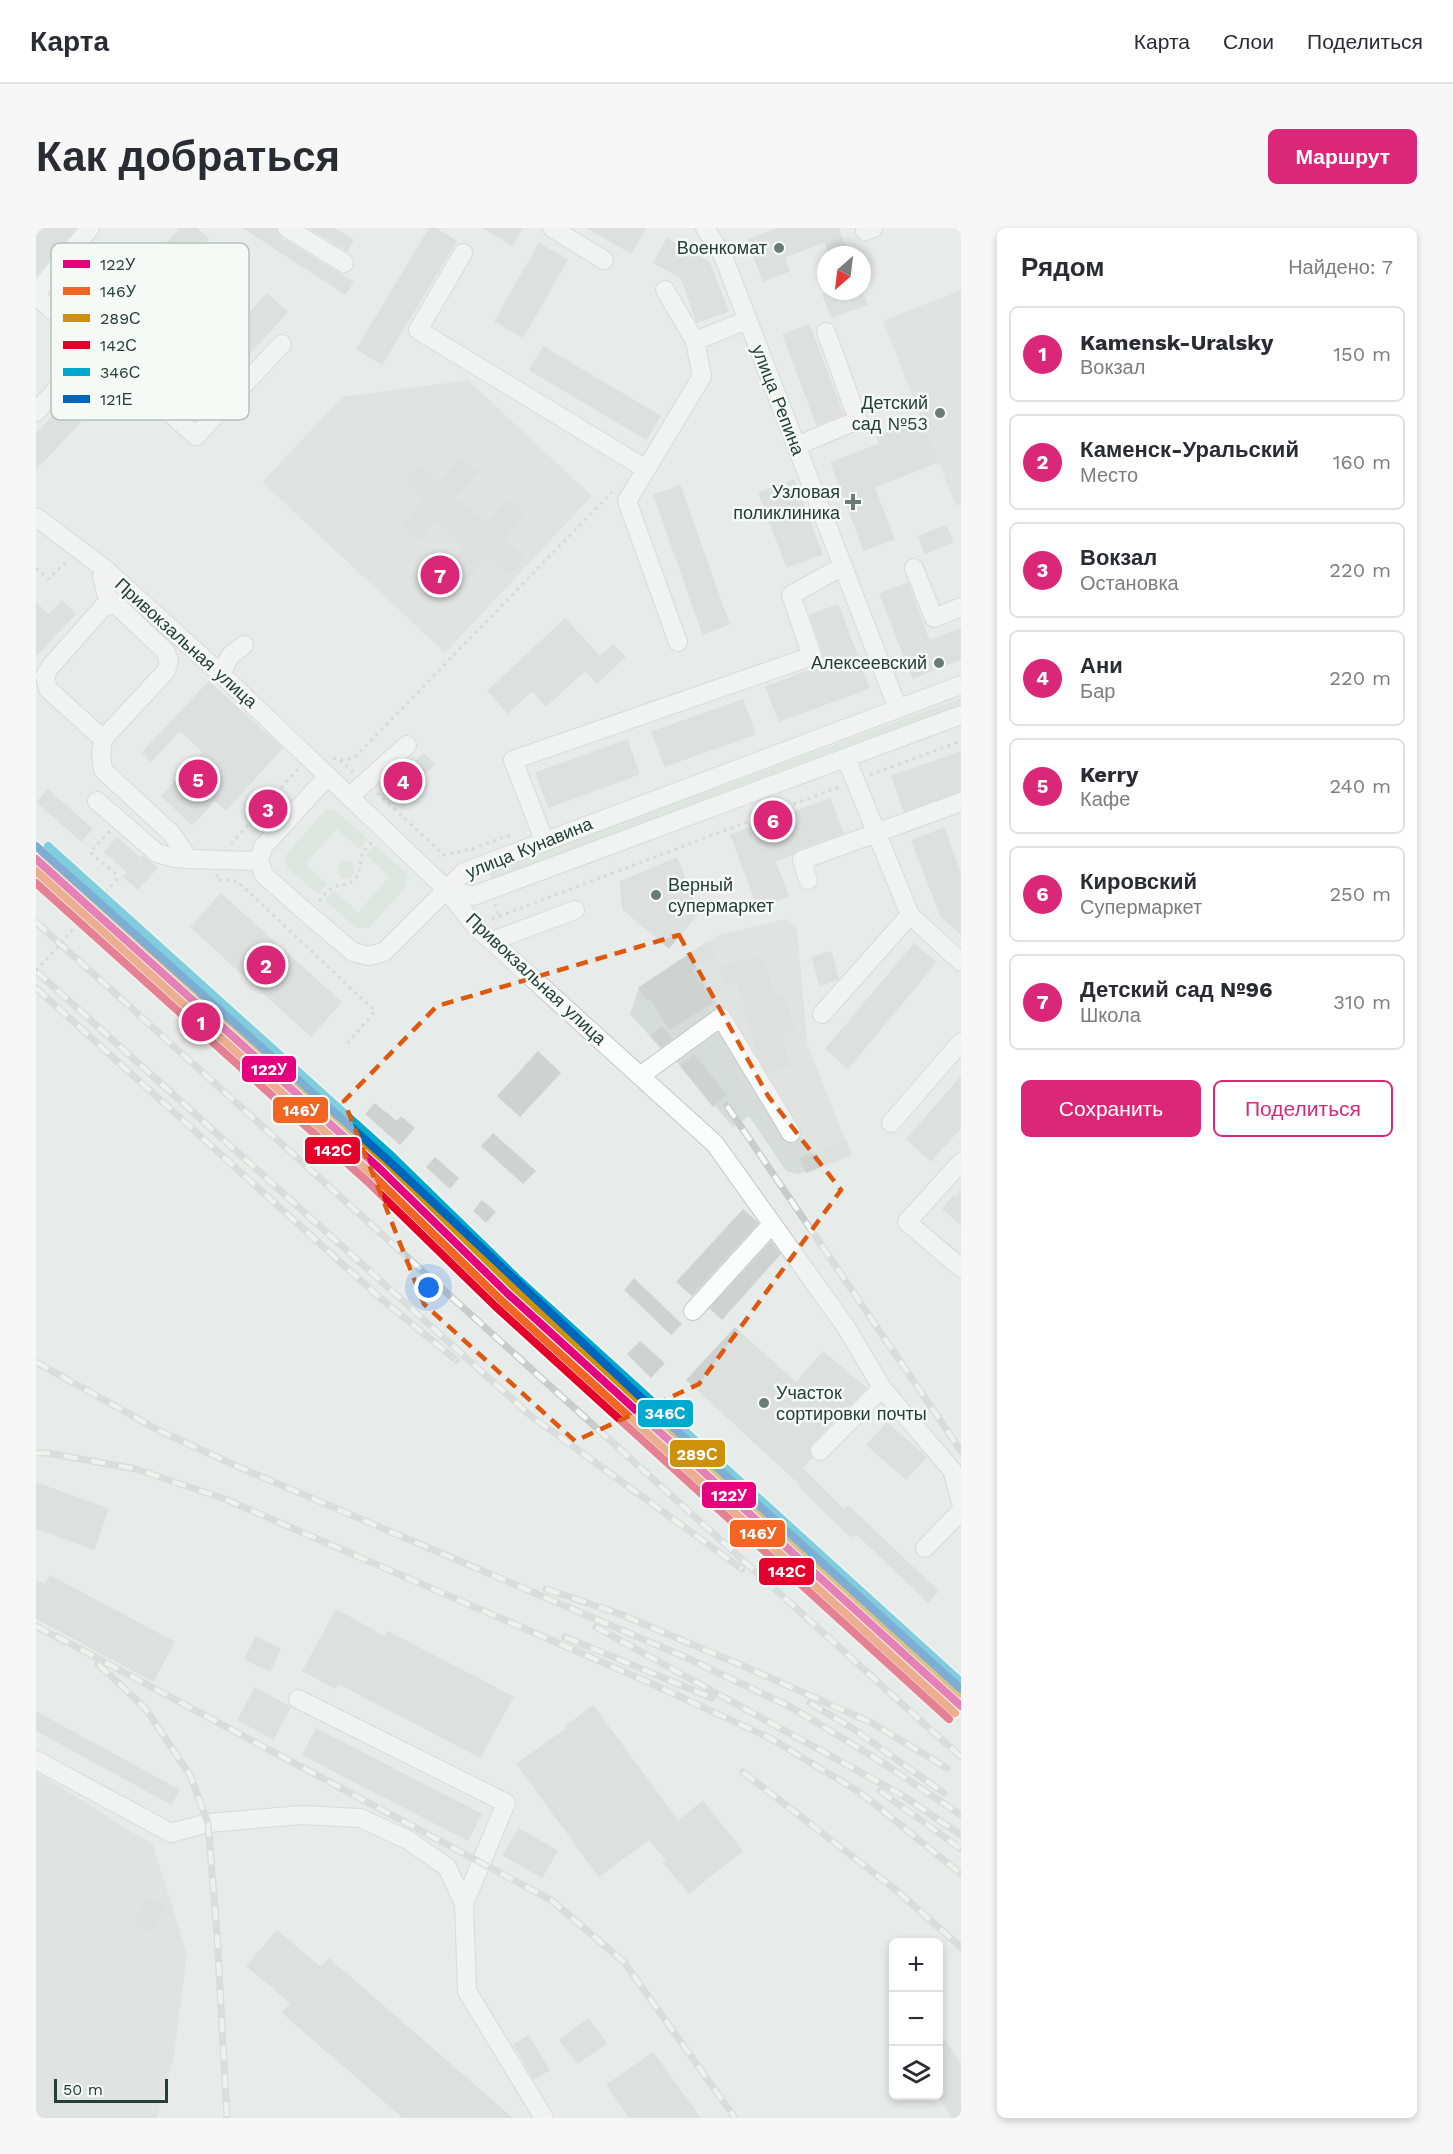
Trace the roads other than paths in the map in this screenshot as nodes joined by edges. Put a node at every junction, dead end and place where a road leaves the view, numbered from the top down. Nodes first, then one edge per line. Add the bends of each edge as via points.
1 (90, 228) edge
2 (287, 228) edge
3 (552, 228) edge
4 (706, 228) edge
5 (78, 243) edge
6 (463, 253) dead end
7 (604, 260) dead end
8 (344, 263) dead end
9 (51, 276) edge
10 (665, 290) dead end
11 (36, 294) edge
12 (51, 307) edge
13 (747, 320) junction
14 (826, 332) dead end
15 (695, 341) junction
16 (282, 344) dead end
17 (249, 379) edge
18 (51, 395) edge
19 (36, 412) edge
20 (178, 420) edge
21 (211, 420) edge
22 (796, 447) junction
23 (646, 469) junction
24 (36, 517) edge
25 (843, 566) junction
26 (914, 568) dead end
27 (105, 569) junction
28 (116, 604) junction
29 (961, 607) edge
30 (678, 642) dead end
31 (244, 645) dead end
32 (221, 674) junction
33 (961, 686) edge
34 (898, 709) junction
35 (961, 715) edge
36 (103, 739) junction
37 (407, 745) dead end
38 (846, 758) junction
39 (327, 777) junction
40 (349, 797) junction
41 (97, 801) dead end
42 (961, 802) edge
43 (878, 832) junction
44 (544, 840) junction
45 (189, 859) junction
46 (259, 861) junction
47 (808, 880) dead end
48 (446, 889) junction
49 (575, 909) dead end
50 (910, 915) junction
51 (492, 942) junction
52 (961, 962) edge
53 (822, 1014) dead end
54 (961, 1042) edge
55 (640, 1076) junction
56 (891, 1123) dead end
57 (791, 1133) dead end
58 (961, 1162) edge
59 (772, 1224) junction
60 (961, 1268) edge
61 (693, 1311) dead end
62 (882, 1388) junction
63 (820, 1451) dead end
64 (961, 1503) edge
65 (961, 1511) edge
66 (925, 1548) dead end
67 (298, 1699) dead end
68 (36, 1760) edge
69 (464, 1904) junction
70 (544, 2118) edge

1 - 5 street
2 - 8 street
3 - 7 street
4 - 13 street, улица Репина via 723,256
6 - 23 street via 418,330
9 - 11 street
10 - 15 street
11 - 12 street
13 - 15 street
13 - 22 street, улица Репина
14 - 22 street via 858,420
15 - 23 street via 702,376
16 - 17 street
18 - 19 street
20 - 21 street via 196,436
22 - 25 street, улица Репина
23 - 30 street via 627,501
24 - 27 street, Привокзальная улица
25 - 34 street, улица Репина
25 - 44 street via 791,595 812,656 513,760
26 - 29 street via 934,618
27 - 28 street via 102,576 107,596
27 - 32 street, Привокзальная улица
28 - 36 street via 165,651 169,661 166,671
28 - 36 street via 104,606 45,676 48,689
31 - 32 street via 230,656
32 - 39 street, Привокзальная улица
33 - 34 street, улица Кунавина
34 - 44 street, улица Кунавина
35 - 38 street, улица Кунавина
36 - 45 street via 103,770 171,833
37 - 40 street
38 - 43 street
38 - 48 street, улица Кунавина via 472,896
39 - 40 street, Привокзальная улица
39 - 46 street via 263,847
40 - 48 street, Привокзальная улица
41 - 45 street via 157,853
42 - 43 street
43 - 47 street via 801,860
43 - 50 street
44 - 48 street, улица Кунавина via 464,872
45 - 46 street
46 - 48 street via 264,874 308,914 353,952 369,956 384,952
48 - 51 street, Привокзальная улица
49 - 51 street
50 - 52 street
50 - 53 street
51 - 55 street, Привокзальная улица
54 - 56 street
55 - 57 street via 721,1017
55 - 59 street, Привокзальная улица via 715,1144
58 - 60 street via 907,1222
59 - 61 street
59 - 62 street, Привокзальная улица via 846,1327
62 - 63 street
62 - 64 street, Привокзальная улица via 952,1470
65 - 66 street
67 - 69 street via 506,1803
68 - 69 street via 171,1833 208,1823 301,1815 360,1818 408,1840 447,1867
69 - 70 street via 467,1991

